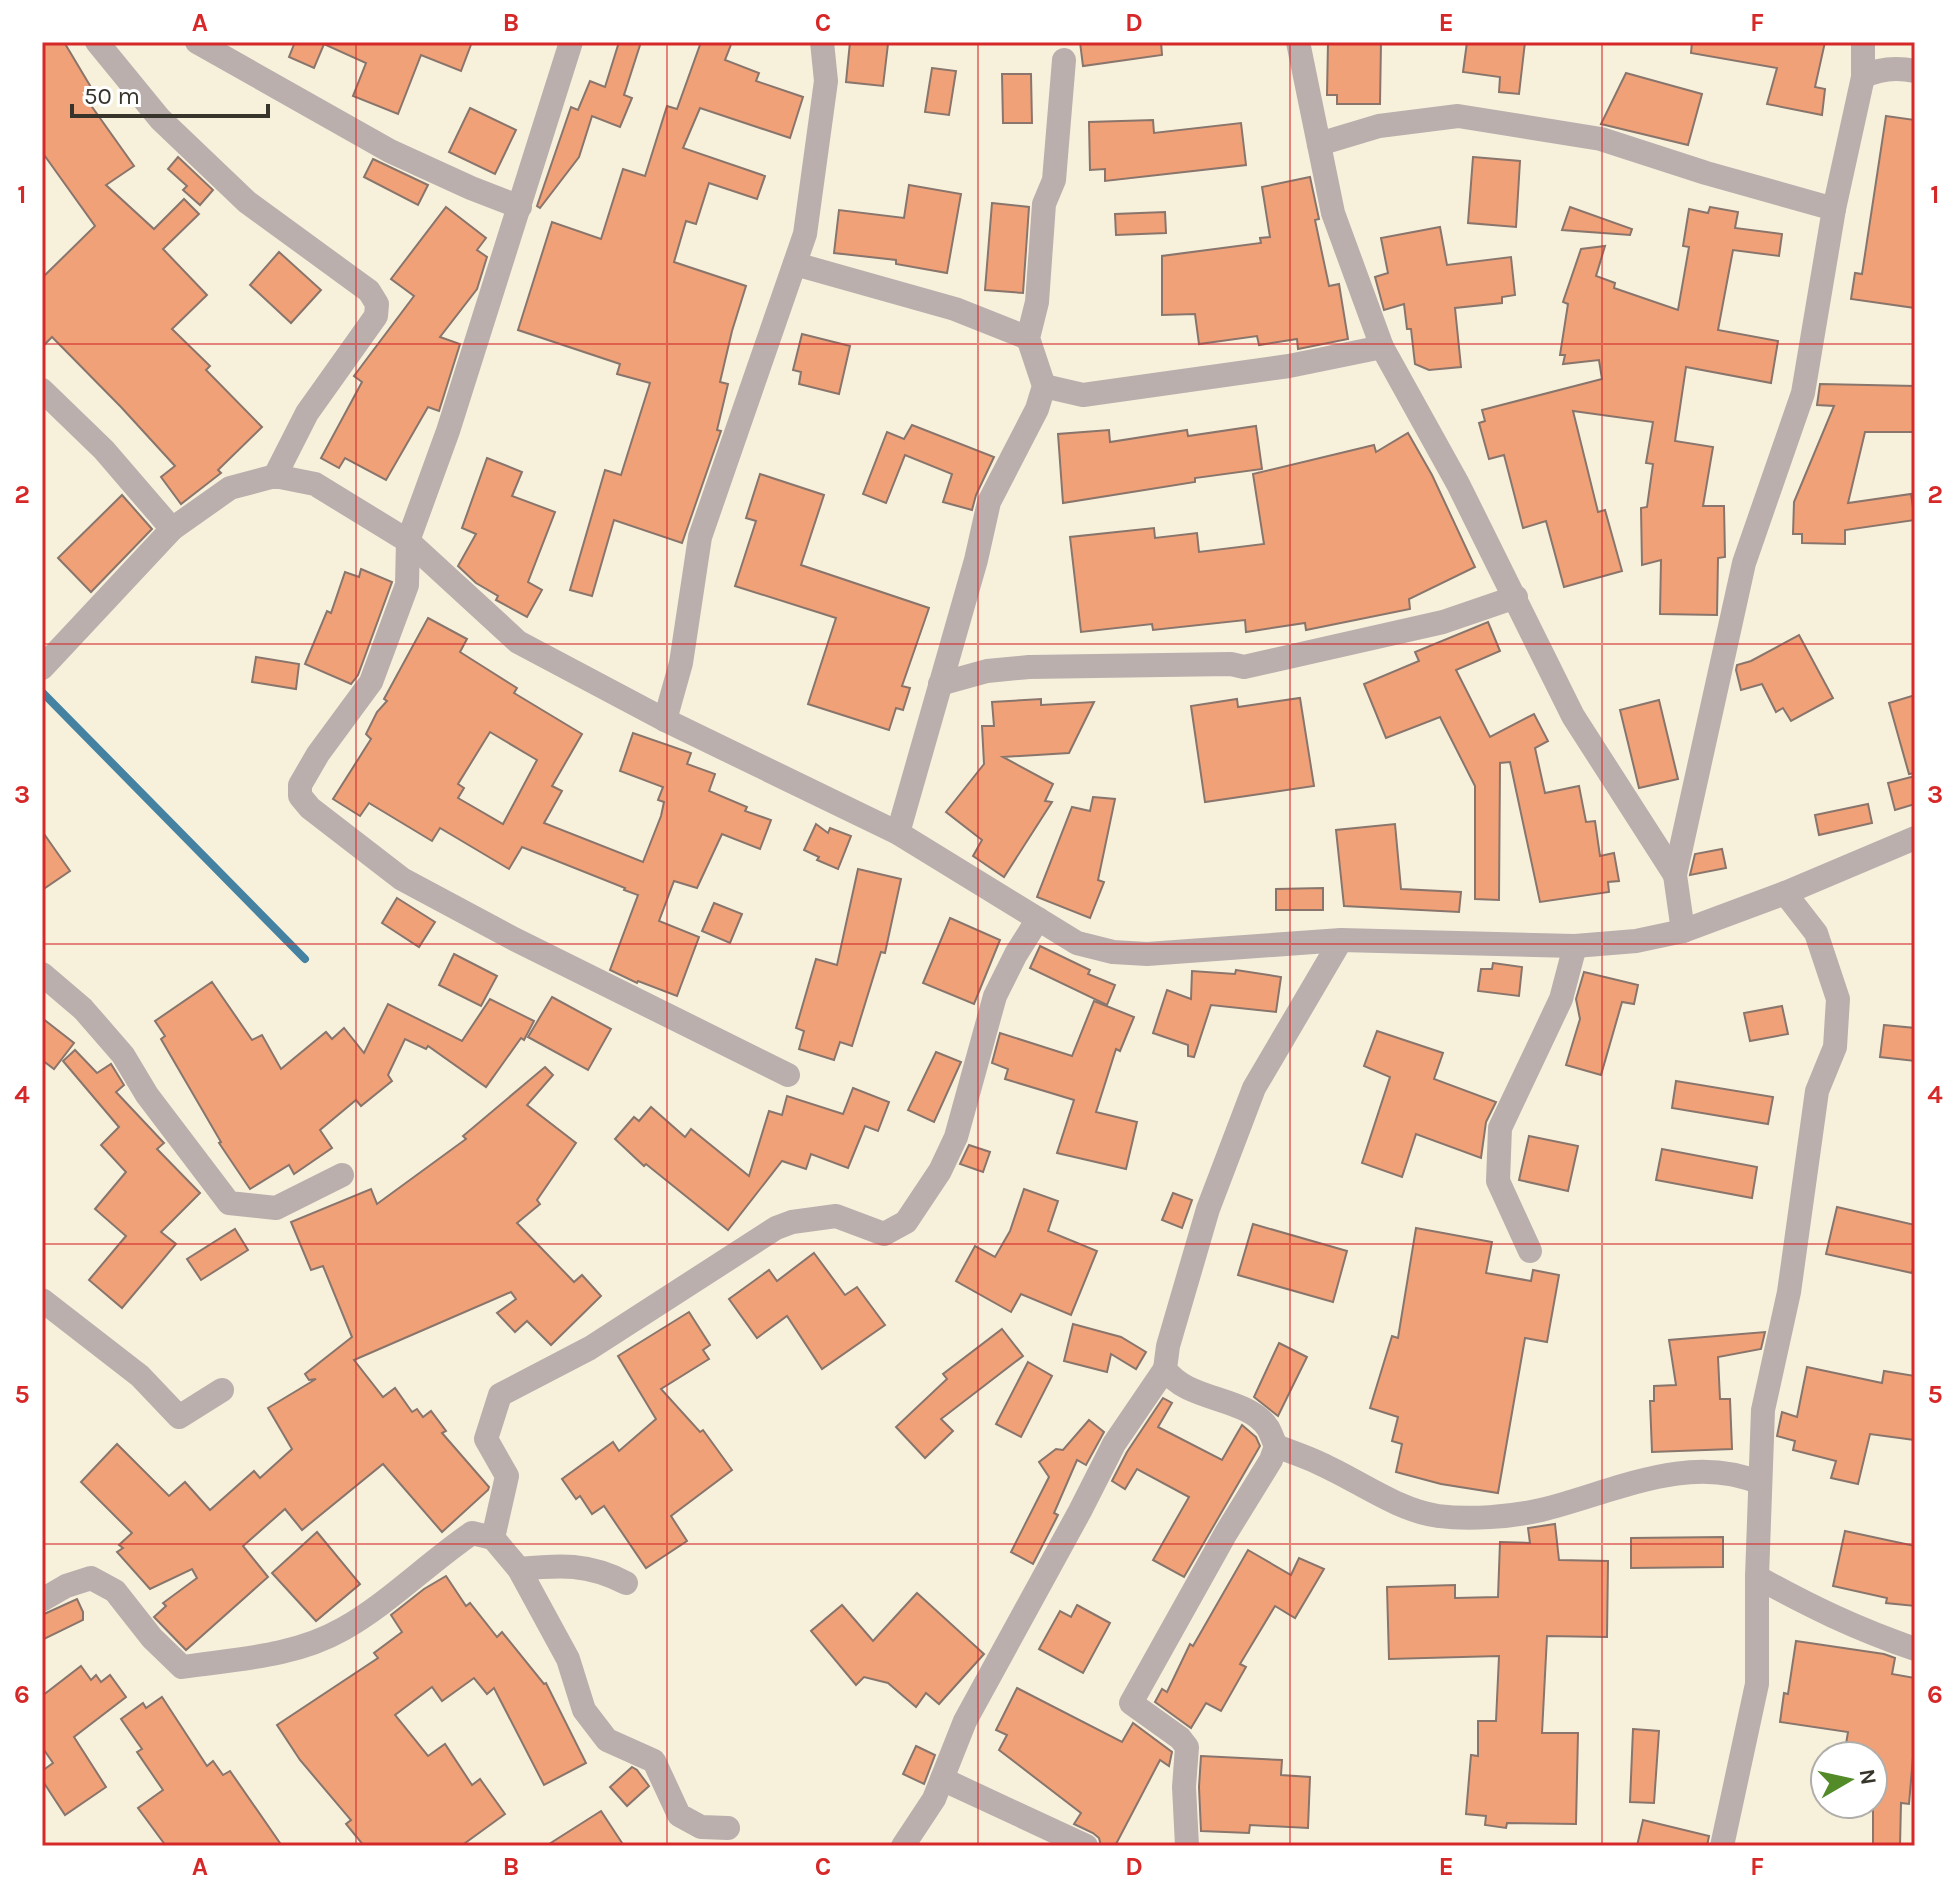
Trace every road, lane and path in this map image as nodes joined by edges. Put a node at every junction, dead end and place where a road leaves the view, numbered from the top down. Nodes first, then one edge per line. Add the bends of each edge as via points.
1 (97, 42) edge
2 (197, 42) edge
3 (571, 42) edge
4 (822, 42) edge
5 (1298, 42) edge
6 (1863, 42) edge
7 (1064, 60) dead end
8 (1915, 71) edge
9 (1863, 77) junction
10 (1319, 144) junction
11 (520, 207) junction
12 (1834, 209) junction
13 (795, 264) junction
14 (1028, 338) junction
15 (1382, 347) junction
16 (1044, 386) junction
17 (42, 390) edge
18 (275, 476) junction
19 (172, 529) junction
20 (408, 541) junction
21 (1516, 597) junction
22 (42, 668) edge
23 (940, 684) junction
24 (665, 720) junction
25 (898, 833) junction
26 (1915, 838) edge
27 (1675, 875) junction
28 (1785, 893) junction
29 (1038, 919) junction
30 (1683, 931) junction
31 (1341, 940) junction
32 (1575, 946) junction
33 (42, 974) edge
34 (788, 1075) dead end
35 (342, 1175) dead end
36 (1530, 1251) dead end
37 (42, 1300) edge
38 (1165, 1369) junction
39 (222, 1390) dead end
40 (1276, 1446) junction
41 (1760, 1483) junction
42 (493, 1538) junction
43 (519, 1569) junction
44 (1757, 1577) junction
45 (626, 1583) dead end
46 (42, 1600) edge
47 (1915, 1649) edge
48 (942, 1779) junction
49 (728, 1828) dead end
50 (903, 1846) edge
51 (1086, 1846) edge
52 (1187, 1846) edge
53 (1722, 1846) edge

1 - 18 street via 160,119 247,202 369,291 377,304 376,316 307,413
2 - 11 street via 390,151
3 - 11 street
4 - 13 street via 826,81 805,234
5 - 10 street
6 - 9 street
7 - 14 street via 1054,180 1044,204 1037,302
8 - 9 street via 1899,67
9 - 12 street
10 - 12 street via 1379,126 1458,116 1601,139
10 - 15 street via 1333,213
11 - 20 street
12 - 27 street via 1803,393 1744,563
13 - 14 street via 955,309
13 - 24 street via 700,537 681,663
14 - 16 street
15 - 16 street via 1289,366 1083,395
15 - 21 street
16 - 23 street via 989,502
17 - 19 street via 104,450
18 - 19 street via 230,488
18 - 20 street via 315,484
19 - 22 street
20 - 24 street via 518,642
20 - 34 street via 407,585 371,682 318,754 300,785 300,796 402,879
21 - 23 street via 1443,622 1244,667 1029,667
21 - 27 street via 1573,716
23 - 25 street
24 - 25 street
25 - 29 street
26 - 28 street
27 - 30 street
28 - 30 street
28 - 41 street via 1816,933 1838,999 1835,1047 1817,1091 1789,1292 1763,1410
29 - 31 street via 1077,943 1113,952
29 - 42 street via 995,996 956,1137 906,1222 884,1234 836,1216 776,1228 590,1348 500,1395 486,1439 507,1476
30 - 32 street
31 - 32 street
31 - 38 street via 1254,1088 1208,1209
32 - 36 street via 1561,999 1500,1128 1498,1181
33 - 35 street via 83,1009 123,1055 229,1203 276,1208
37 - 39 street via 140,1376 179,1417
38 - 40 street via 1173,1381 1255,1415
38 - 48 street via 1114,1444 965,1721
40 - 41 street via 1407,1507 1438,1516 1540,1510 1634,1481 1689,1472 1741,1475
40 - 52 street via 1131,1703 1187,1747
41 - 44 street
42 - 43 street
42 - 46 street via 472,1533 343,1629 266,1656 182,1667 115,1591 91,1578
43 - 45 street via 558,1565 604,1571
43 - 49 street via 568,1659 584,1710 607,1740 654,1761 679,1815 701,1827
44 - 47 street via 1859,1630
44 - 53 street via 1757,1684
48 - 50 street
48 - 51 street

